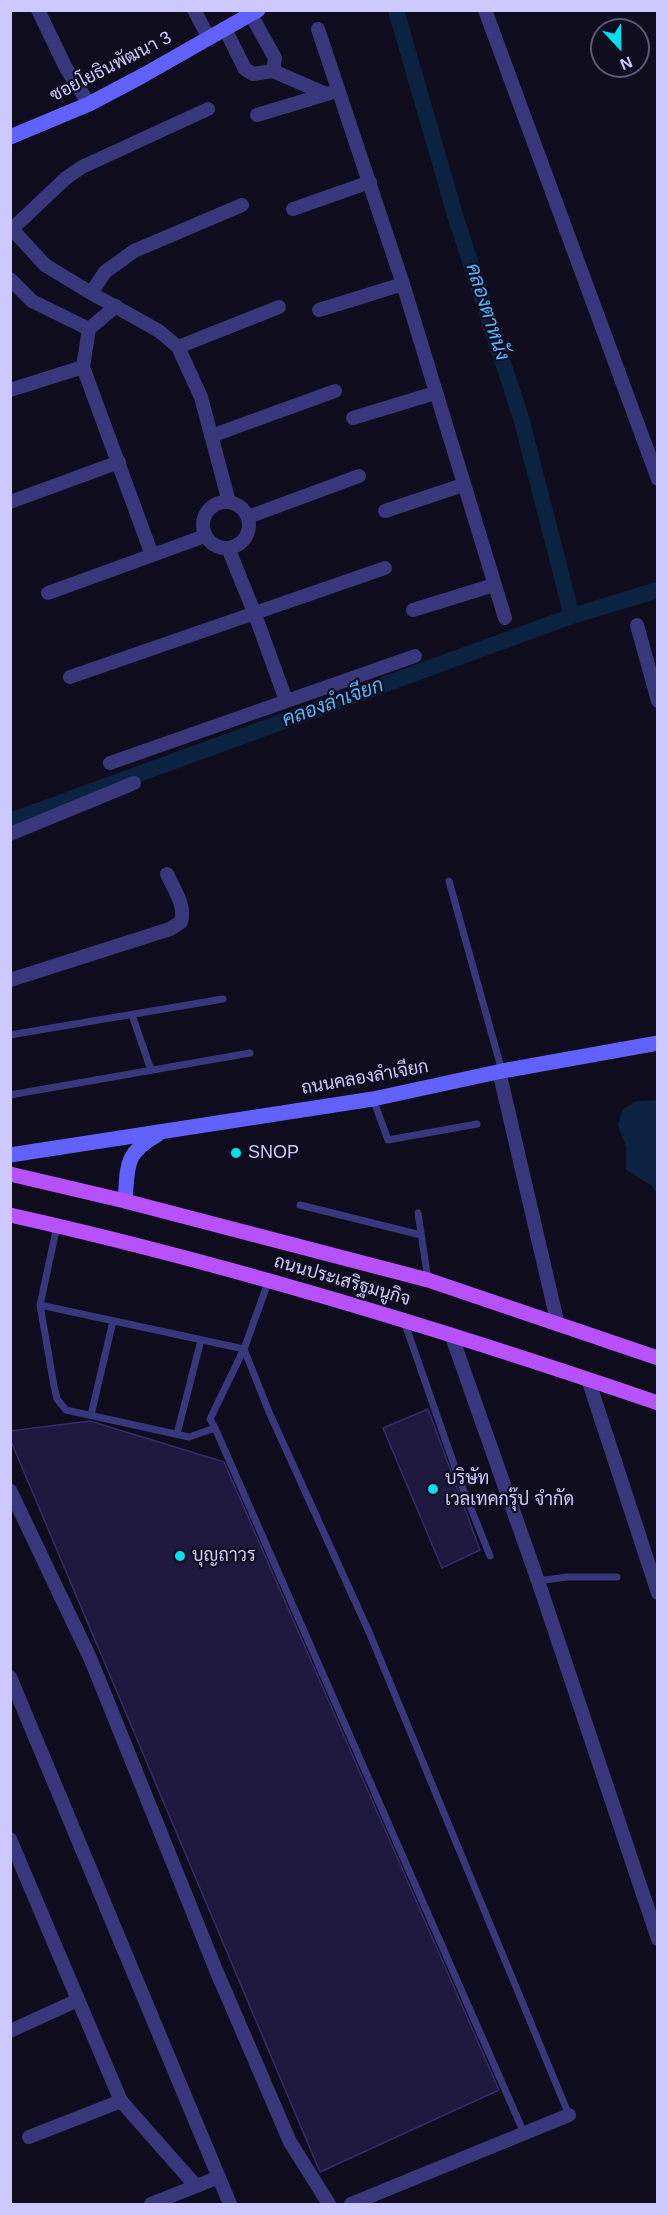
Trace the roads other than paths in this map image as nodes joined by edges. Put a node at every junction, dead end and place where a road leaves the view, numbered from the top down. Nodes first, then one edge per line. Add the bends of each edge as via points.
1 (38, 10) edge
2 (194, 10) edge
3 (485, 10) edge
4 (255, 13) edge
5 (225, 29) junction
6 (318, 29) dead end
7 (209, 38) junction
8 (273, 71) junction
9 (332, 92) junction
10 (89, 104) junction
11 (208, 109) dead end
12 (257, 115) dead end
13 (10, 137) edge
14 (370, 182) junction
15 (242, 205) dead end
16 (293, 208) dead end
17 (11, 228) edge
18 (10, 279) edge
19 (403, 284) junction
20 (91, 293) junction
21 (116, 306) junction
22 (279, 307) dead end
23 (319, 310) dead end
24 (89, 329) junction
25 (178, 347) junction
26 (83, 366) junction
27 (10, 390) edge
28 (335, 392) dead end
29 (435, 393) junction
30 (353, 418) dead end
31 (211, 436) junction
32 (119, 462) junction
33 (359, 476) dead end
34 (657, 479) edge
35 (464, 485) junction
36 (10, 502) edge
37 (229, 502) junction
38 (385, 511) dead end
39 (248, 517) junction
40 (206, 536) junction
41 (228, 548) junction
42 (153, 555) junction
43 (385, 567) dead end
44 (494, 585) junction
45 (48, 593) dead end
46 (413, 610) dead end
47 (254, 612) junction
48 (505, 618) dead end
49 (637, 625) dead end
50 (415, 656) dead end
51 (70, 677) dead end
52 (286, 700) junction
53 (657, 701) edge
54 (110, 763) dead end
55 (134, 783) dead end
56 (10, 834) edge
57 (167, 874) dead end
58 (449, 881) dead end
59 (10, 980) edge
60 (223, 999) dead end
61 (132, 1015) junction
62 (10, 1035) edge
63 (657, 1043) edge
64 (250, 1053) dead end
65 (151, 1070) junction
66 (500, 1071) junction
67 (10, 1095) edge
68 (373, 1099) junction
69 (477, 1124) dead end
70 (168, 1129) junction
71 (10, 1155) edge
72 (10, 1174) edge
73 (125, 1201) junction
74 (300, 1204) dead end
75 (418, 1213) dead end
76 (10, 1215) edge
77 (57, 1226) junction
78 (421, 1235) junction
79 (269, 1280) junction
80 (428, 1280) junction
81 (40, 1305) junction
82 (403, 1318) junction
83 (113, 1321) junction
84 (558, 1325) junction
85 (451, 1334) junction
86 (201, 1340) junction
87 (244, 1349) junction
88 (657, 1358) edge
89 (588, 1379) junction
90 (657, 1403) edge
91 (91, 1415) junction
92 (215, 1428) junction
93 (177, 1434) junction
94 (10, 1490) edge
95 (490, 1556) dead end
96 (617, 1577) dead end
97 (538, 1581) junction
98 (657, 1593) edge
99 (10, 1677) edge
100 (10, 1839) edge
101 (657, 1939) edge
102 (78, 2000) junction
103 (10, 2031) edge
104 (121, 2101) junction
105 (568, 2115) joint
106 (524, 2133) junction
107 (29, 2137) dead end
108 (219, 2177) junction
109 (196, 2187) junction
110 (151, 2205) edge
111 (230, 2205) edge
112 (328, 2205) edge
113 (351, 2205) edge

1 - 10 street via 66,68
2 - 7 street
3 - 34 street
4 - 5 street, ซอยโยธินพัฒนา 3
4 - 8 street via 275,58
5 - 7 street, ซอยโยธินพัฒนา 3
5 - 8 street via 245,69 253,74
6 - 9 street
7 - 10 street, ซอยโยธินพัฒนา 3
8 - 9 street
9 - 12 street
9 - 14 street
10 - 13 street, ซอยโยธินพัฒนา 3
11 - 17 street via 82,166
14 - 16 street
14 - 19 street
15 - 20 street via 134,251 105,272
17 - 20 street via 45,265
18 - 24 street via 32,301
19 - 23 street
19 - 29 street
20 - 21 street
21 - 24 street
21 - 25 street
22 - 25 street
24 - 26 street
25 - 31 street via 201,397
26 - 27 street
26 - 32 street
28 - 31 street
29 - 30 street
29 - 35 street
31 - 37 street
32 - 36 street
32 - 42 street
33 - 39 street
35 - 38 street
35 - 44 street
37 - 39 street via 241,507
37 - 40 street via 214,505 204,515
39 - 41 street via 245,537
40 - 41 street via 215,545
40 - 42 street
41 - 47 street
42 - 45 street
43 - 47 street
44 - 46 street
44 - 48 street
47 - 51 street
47 - 52 street
49 - 53 street
50 - 52 street
52 - 54 street
55 - 56 street
57 - 59 street via 181,904 182,922
58 - 66 lane
60 - 61 lane
61 - 62 lane
61 - 65 lane
63 - 66 street, ถนนคลองลำเจียก
64 - 65 lane
65 - 67 lane
66 - 68 street, ถนนคลองลำเจียก
66 - 84 street
68 - 69 lane via 388,1140
68 - 70 street, ถนนคลองลำเจียก
70 - 71 street
70 - 73 street, ถนนคลองลำเจียก via 141,1144 129,1159
72 - 73 main road, ถนนประเสริฐมนูกิจ
73 - 80 main road, ถนนประเสริฐมนูกิจ
74 - 78 lane
75 - 78 lane
76 - 77 main road, ถนนประเสริฐมนูกิจ
77 - 79 main road, ถนนประเสริฐมนูกิจ
77 - 81 lane
78 - 80 lane
79 - 82 main road, ถนนประเสริฐมนูกิจ
79 - 87 lane
80 - 84 main road, ถนนประเสริฐมนูกิจ
81 - 83 lane
81 - 91 lane via 57,1399 66,1410
82 - 85 main road, ถนนประเสริฐมนูกิจ
82 - 95 lane
83 - 86 lane
83 - 91 lane
84 - 88 main road, ถนนประเสริฐมนูกิจ
85 - 89 main road, ถนนประเสริฐมนูกิจ
85 - 97 street
86 - 87 lane
86 - 93 lane
87 - 92 lane via 210,1419
87 - 105 lane via 369,1632
89 - 90 main road, ถนนประเสริฐมนูกิจ
89 - 98 street
91 - 93 lane
92 - 93 lane via 189,1437
92 - 106 lane
94 - 112 street via 91,1660 290,2142
96 - 97 lane
97 - 101 street
99 - 108 street
100 - 102 street
102 - 103 street
102 - 104 street
104 - 107 street
104 - 109 street
105 - 106 street
106 - 113 street
108 - 109 street
108 - 111 street
109 - 110 street

